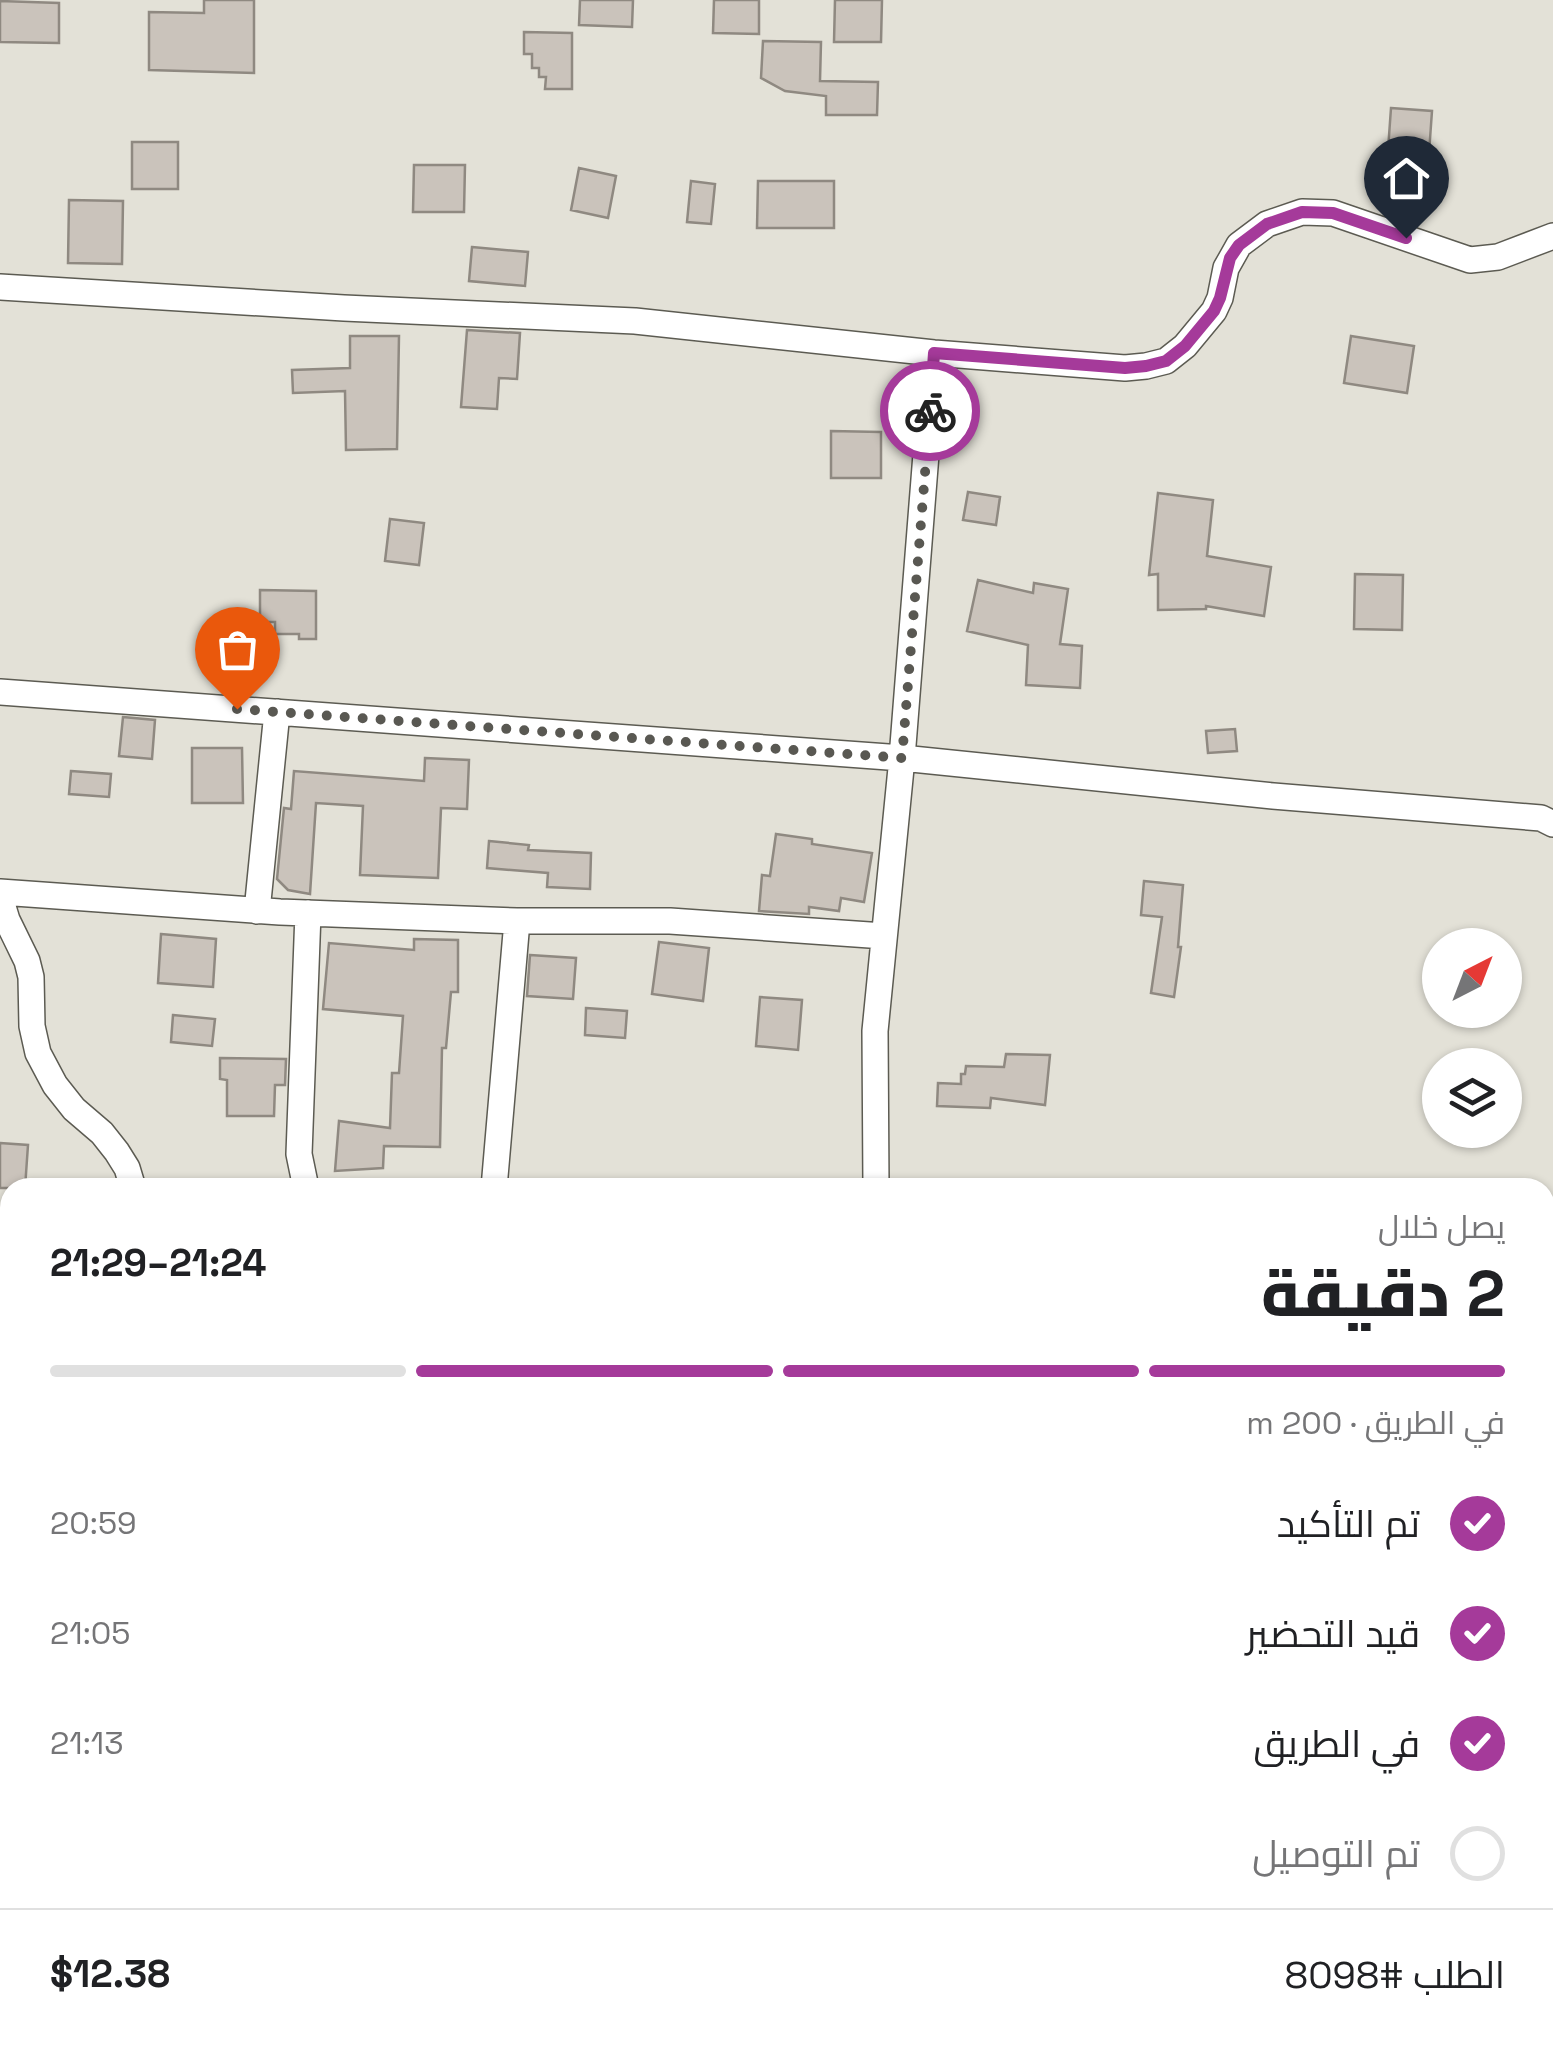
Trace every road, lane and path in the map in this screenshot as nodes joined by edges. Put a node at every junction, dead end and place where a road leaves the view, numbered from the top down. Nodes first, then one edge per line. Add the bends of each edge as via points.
1 (1553, 236) edge
2 (0, 287) edge
3 (934, 353) junction
4 (0, 692) edge
5 (277, 712) junction
6 (902, 758) junction
7 (1553, 824) edge
8 (0, 894) edge
9 (257, 910) junction
10 (308, 913) junction
11 (517, 921) junction
12 (884, 936) junction
13 (130, 1178) edge
14 (304, 1178) edge
15 (495, 1178) edge
16 (876, 1178) edge

1 - 3 street via 1470,260 1333,213 1302,212 1267,224 1239,245 1214,311 1166,361 1125,368
2 - 3 street via 635,321
3 - 6 street
4 - 5 street
5 - 6 street
5 - 9 street
6 - 7 street
6 - 12 street
8 - 9 street
8 - 13 street via 32,977 38,1053 74,1110 117,1152
9 - 10 street
10 - 11 street
10 - 14 street via 299,1154
11 - 12 street via 670,921
11 - 15 street
12 - 16 street via 874,1031

